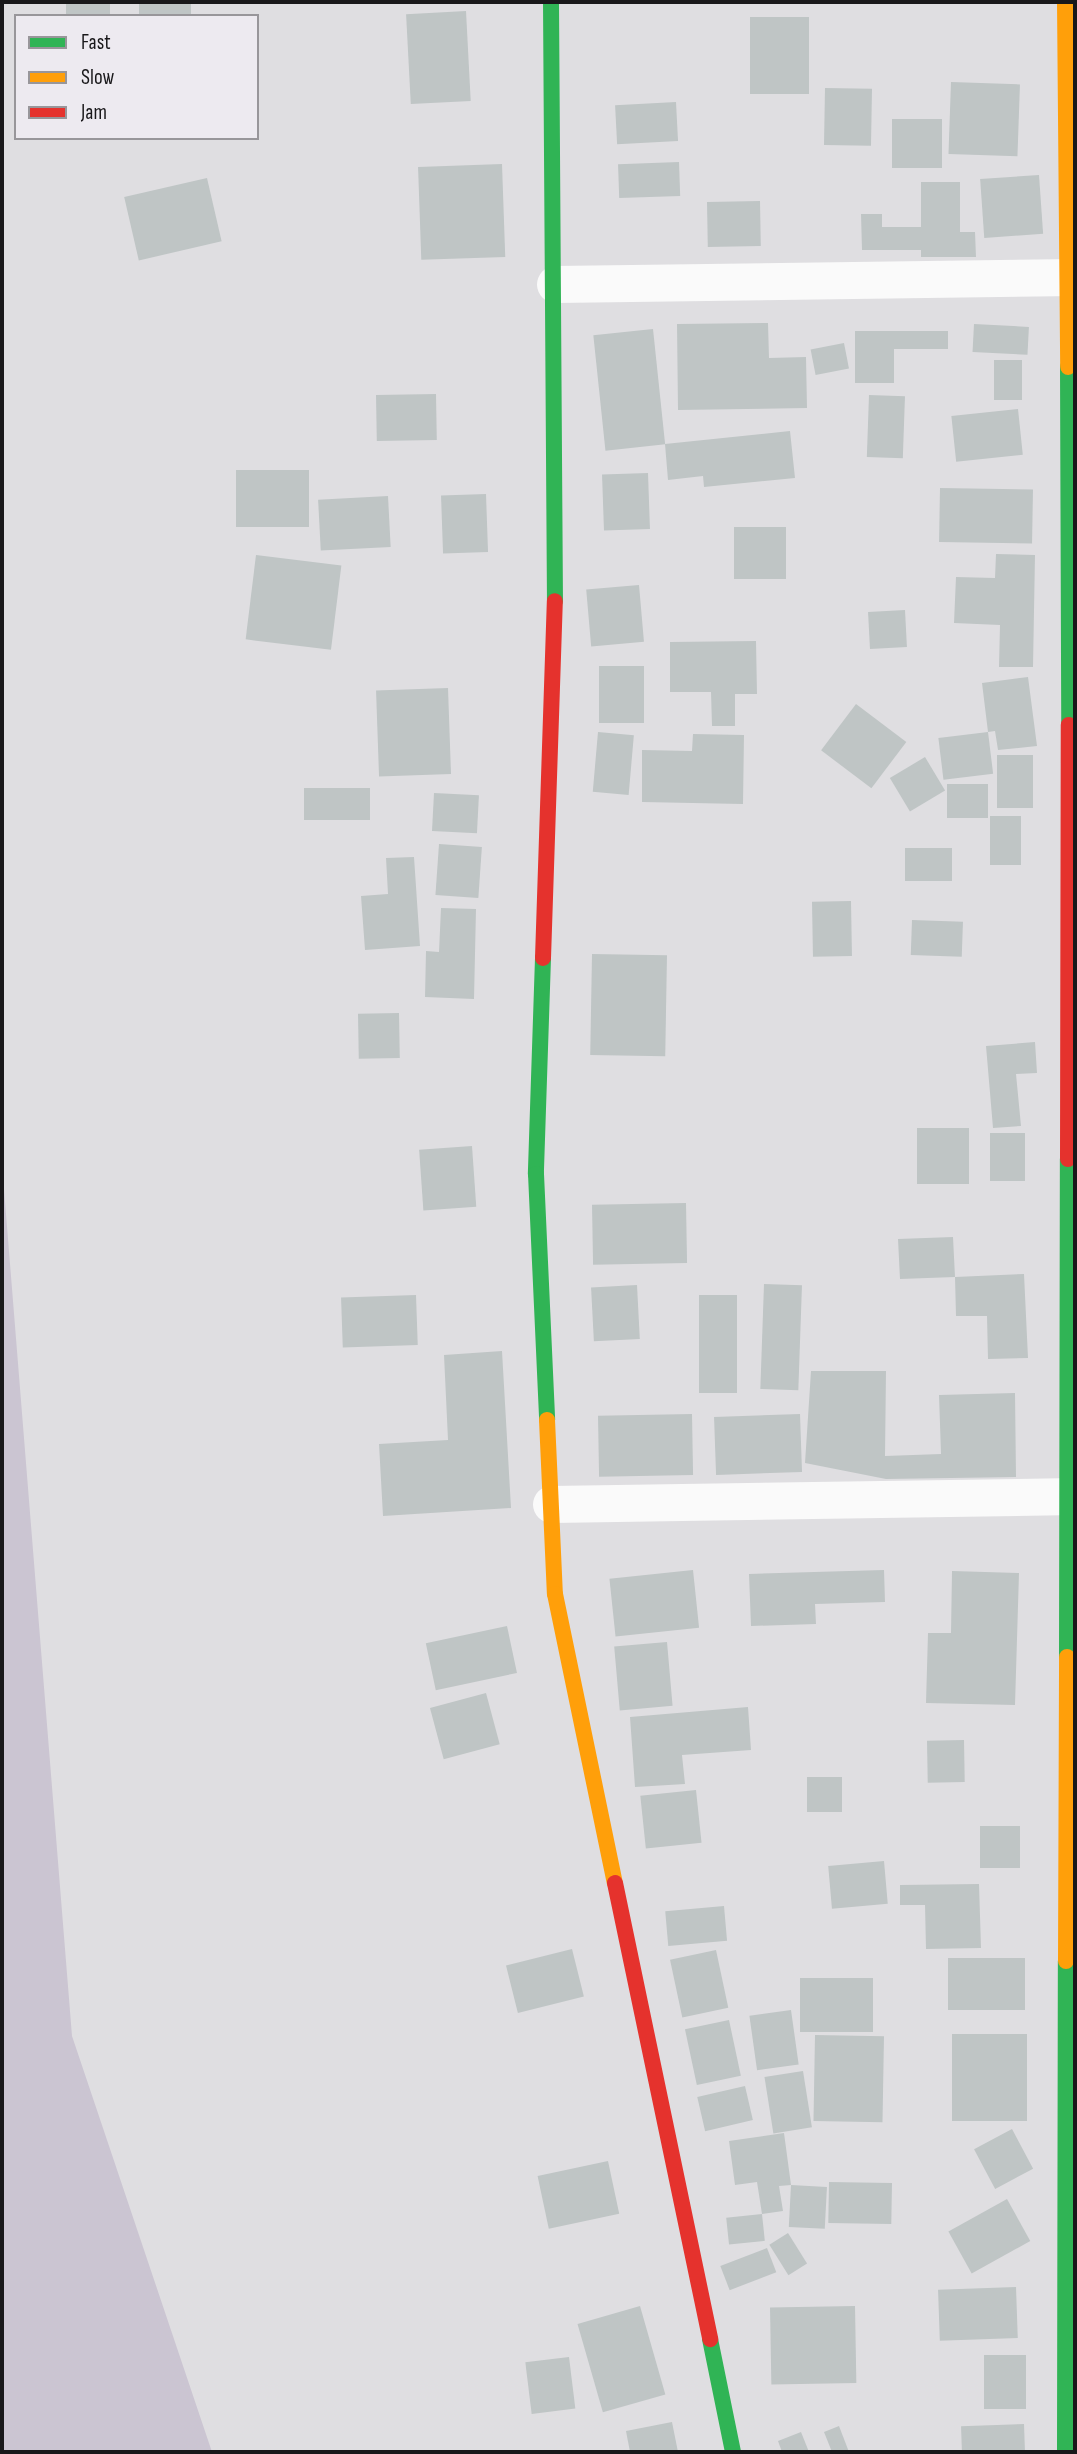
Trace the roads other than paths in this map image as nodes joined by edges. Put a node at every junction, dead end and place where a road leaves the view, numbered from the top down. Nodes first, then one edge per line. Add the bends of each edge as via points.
1 (551, 2) edge
2 (1065, 2) edge
3 (1071, 277) edge
4 (555, 284) junction
5 (1071, 1496) edge
6 (551, 1504) junction
7 (733, 2452) edge
8 (1065, 2452) edge

1 - 4 street
2 - 3 street
3 - 4 street
3 - 5 street
4 - 6 street via 555,618 536,1174
5 - 6 street
5 - 8 street
6 - 7 street via 555,1594

